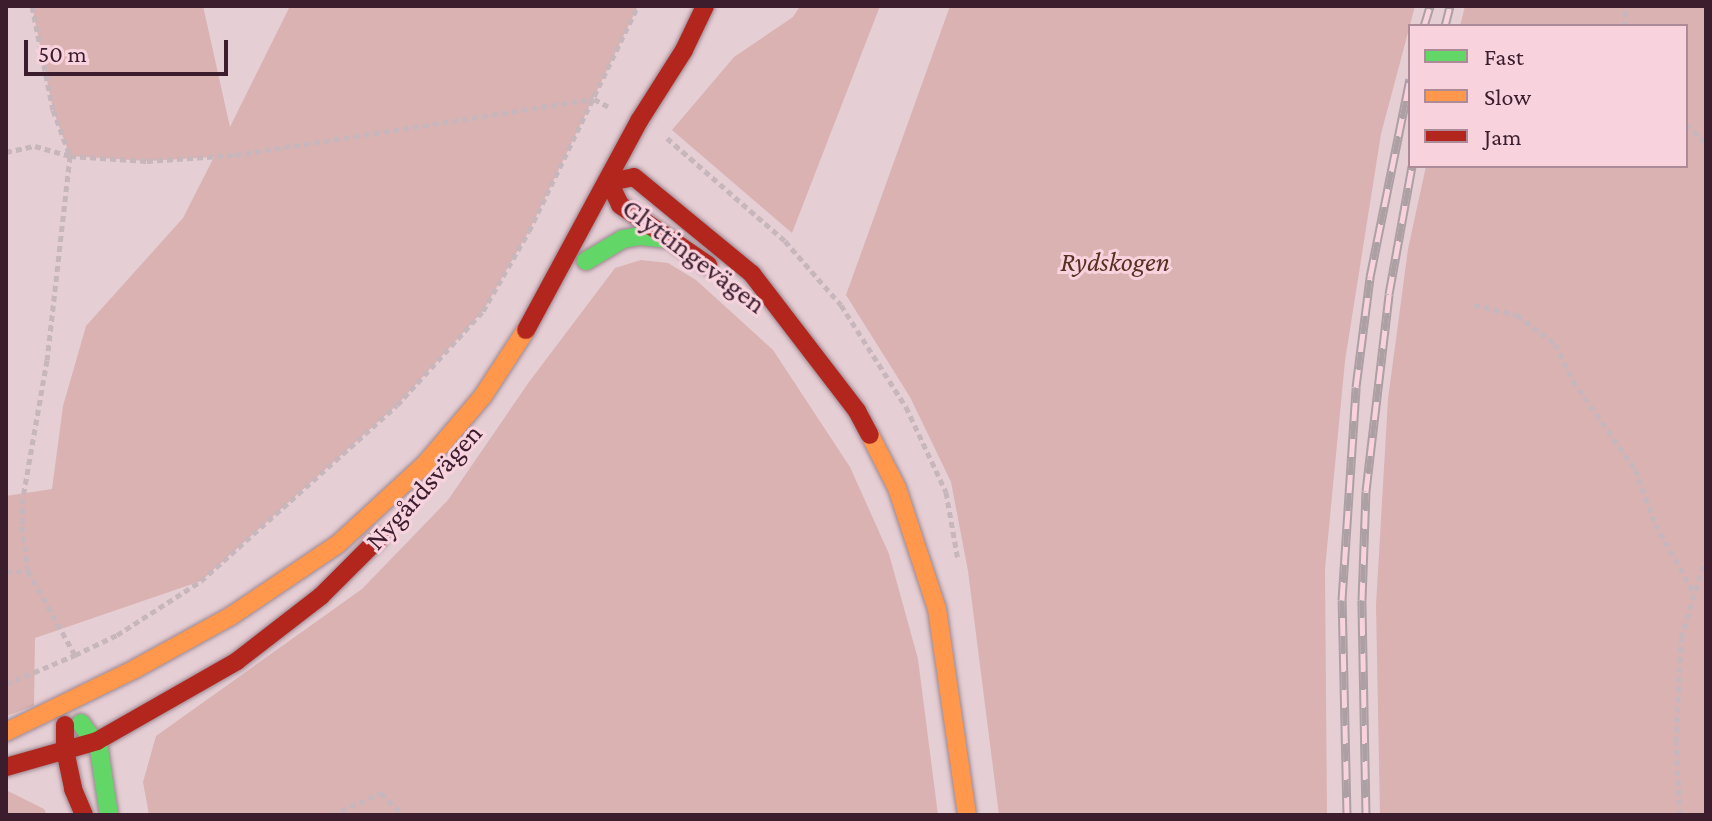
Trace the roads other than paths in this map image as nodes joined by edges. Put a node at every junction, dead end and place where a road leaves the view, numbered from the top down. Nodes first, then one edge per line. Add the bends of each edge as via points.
1 (705, 6) edge
2 (684, 50) junction
3 (663, 117) dead end
4 (638, 171) junction
5 (609, 182) junction
6 (613, 216) junction
7 (669, 239) junction
8 (579, 274) junction
9 (822, 362) junction
10 (449, 465) dead end
11 (397, 520) dead end
12 (65, 705) junction
13 (6, 732) edge
14 (97, 741) junction
15 (65, 750) junction
16 (6, 767) edge
17 (84, 815) edge
18 (109, 815) edge
19 (967, 815) edge

1 - 2 street, Nygårdsvägen
2 - 3 street, Nygårdsvägen
2 - 5 street, Nygårdsvägen via 639,121
4 - 5 street, Glyttingevägen
4 - 6 street, Nygårdsvägen
4 - 9 street, Glyttingevägen via 752,274
5 - 6 street, Glyttingevägen
5 - 12 street, Nygårdsvägen via 522,337 483,396 426,463 338,544 231,616
6 - 7 street, Glyttingevägen
6 - 8 street, Nygårdsvägen
7 - 8 street via 623,239
7 - 9 street, Glyttingevägen via 744,290
8 - 10 street, Nygårdsvägen via 501,399
9 - 19 street, Glyttingevägen via 857,411 916,536 937,609
11 - 14 street, Nygårdsvägen via 321,596 237,661
12 - 13 street, Nygårdsvägen
12 - 14 street
12 - 15 street
14 - 15 street, Nygårdsvägen
14 - 18 street
15 - 16 street, Nygårdsvägen
15 - 17 street

